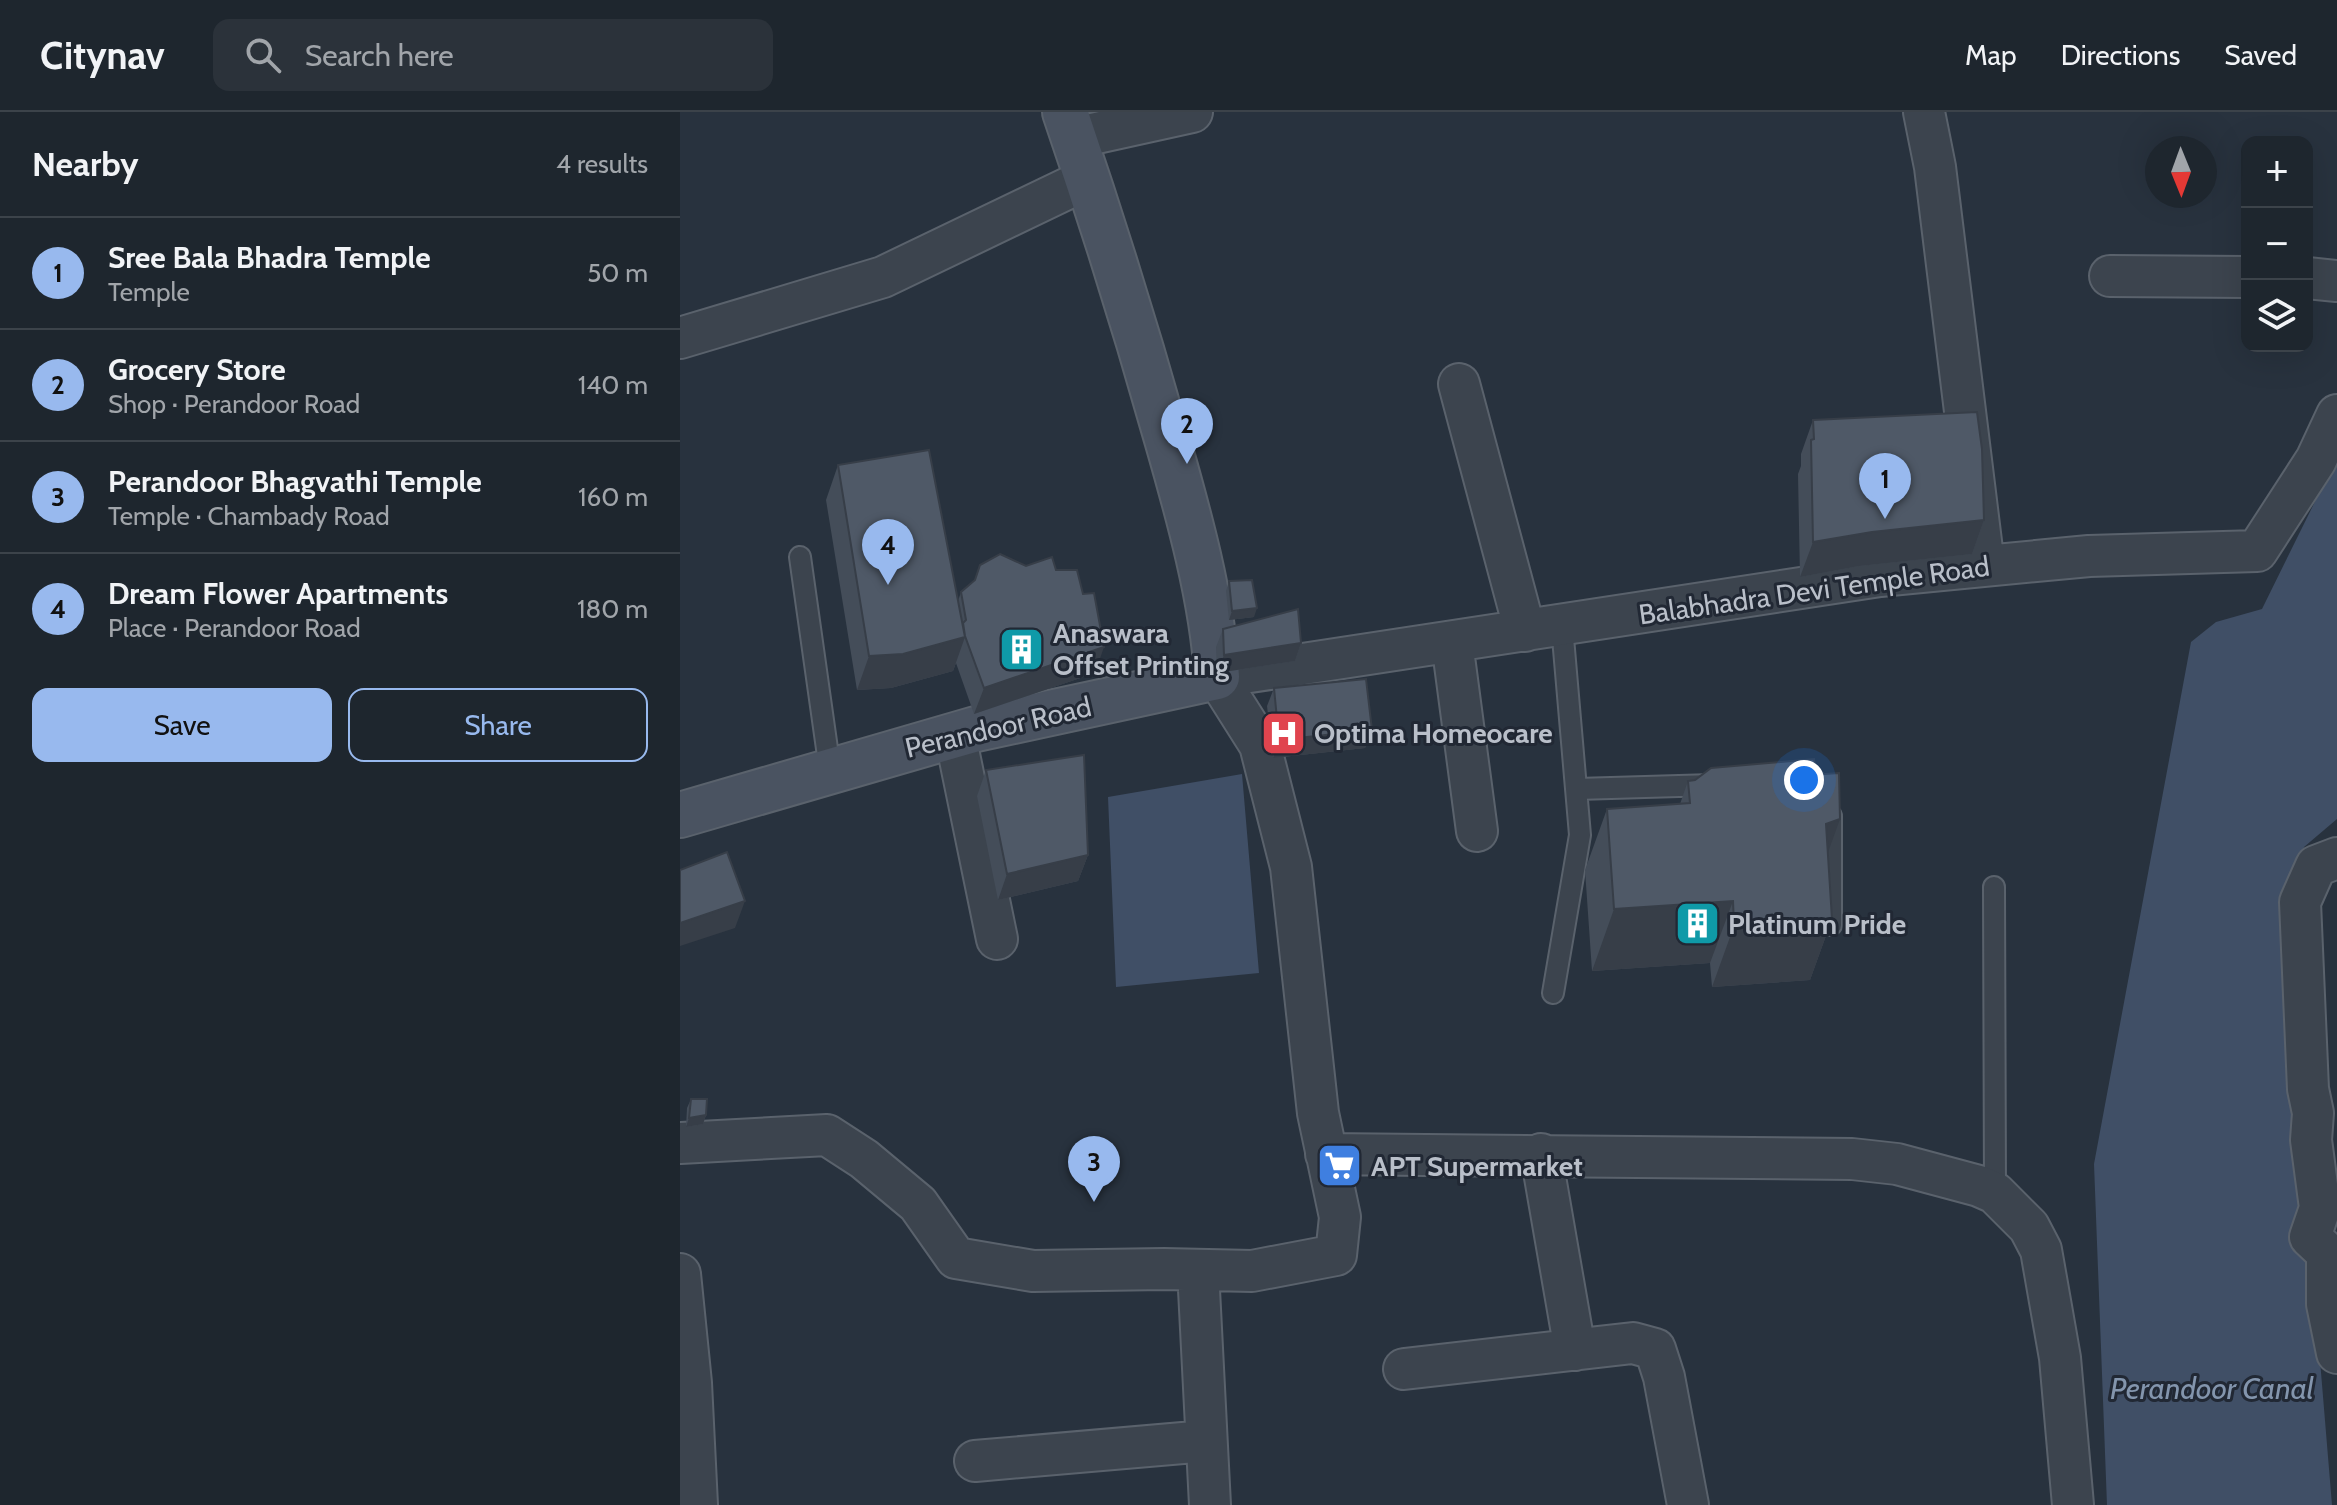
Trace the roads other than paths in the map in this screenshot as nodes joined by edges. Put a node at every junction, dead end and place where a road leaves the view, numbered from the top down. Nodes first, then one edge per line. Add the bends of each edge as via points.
1 (1192, 112) edge
2 (1924, 112) edge
3 (1070, 125) edge
4 (1087, 179) junction
5 (2110, 276) dead end
6 (2241, 277) edge
7 (2313, 279) edge
8 (2337, 281) edge
9 (680, 338) edge
10 (1459, 384) dead end
11 (2337, 415) edge
12 (800, 557) dead end
13 (1984, 566) junction
14 (1544, 628) junction
15 (1452, 642) junction
16 (1217, 677) junction
17 (955, 735) junction
18 (830, 770) junction
19 (1728, 784) edge
20 (1577, 789) junction
21 (1822, 794) edge
22 (680, 815) edge
23 (1477, 831) dead end
24 (2337, 858) edge
25 (1994, 887) dead end
26 (1831, 925) edge
27 (997, 939) dead end
28 (1553, 993) dead end
29 (680, 1143) edge
30 (1326, 1154) junction
31 (1541, 1154) junction
32 (1995, 1193) junction
33 (1198, 1270) junction
34 (680, 1274) edge
35 (1575, 1350) junction
36 (2337, 1353) edge
37 (1404, 1369) dead end
38 (1206, 1441) junction
39 (975, 1461) dead end
40 (697, 1505) edge
41 (1210, 1505) edge
42 (1688, 1505) edge
43 (2073, 1505) edge

1 - 3 street
2 - 13 street
3 - 4 main road
4 - 9 street via 883,277
4 - 16 main road via 1183,494
5 - 6 street
7 - 8 street
10 - 14 street
11 - 13 street, Balabhadra Devi Temple Road via 2316,460 2257,551 2089,556
12 - 18 lane
13 - 14 street, Balabhadra Devi Temple Road via 1880,576
14 - 15 street, Balabhadra Devi Temple Road
14 - 20 lane
15 - 16 street, Balabhadra Devi Temple Road
15 - 23 street
16 - 17 main road, Perandoor Road
16 - 30 street via 1260,745 1291,867
17 - 18 main road, Perandoor Road
17 - 27 street
18 - 22 main road, Perandoor Road
19 - 20 lane
20 - 28 lane via 1580,835
21 - 26 lane via 1831,801
24 - 36 street via 2316,866 2300,902 2311,1140 2320,1208 2310,1237 2327,1253 2327,1304
25 - 32 lane
29 - 33 street via 827,1135 918,1204 956,1258 1033,1271
30 - 31 street
30 - 33 street via 1340,1217 1336,1255 1252,1271
31 - 32 street via 1852,1159 1897,1164
31 - 35 street
32 - 43 street via 2029,1227 2041,1250 2060,1358
33 - 38 street
34 - 40 street
35 - 37 street
35 - 42 street via 1633,1343 1655,1349
38 - 39 street
38 - 41 street

